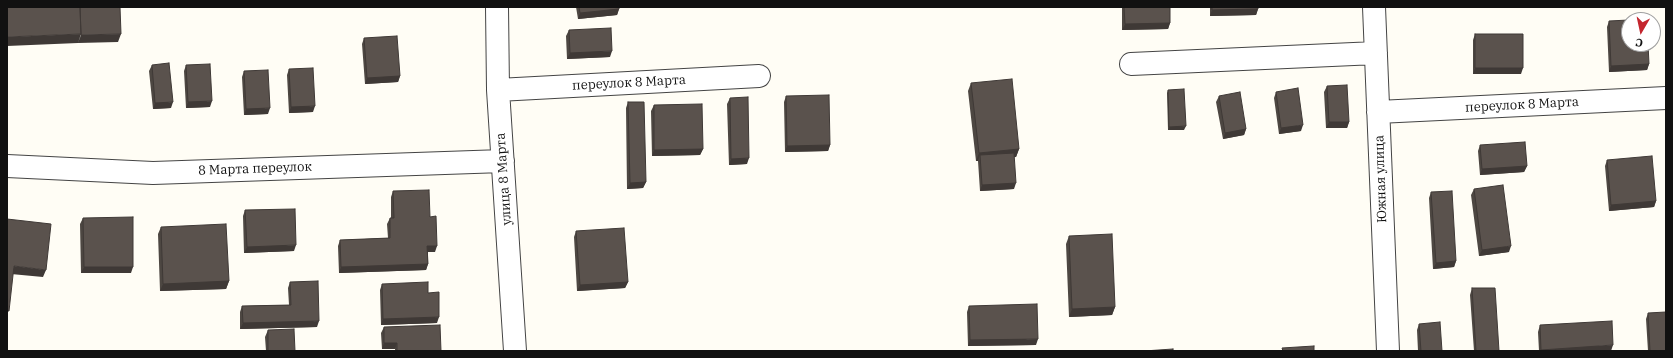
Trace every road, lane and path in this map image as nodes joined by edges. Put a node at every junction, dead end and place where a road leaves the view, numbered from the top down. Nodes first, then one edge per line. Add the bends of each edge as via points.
1 (497, 7) edge
2 (1374, 7) edge
3 (1376, 53) junction
4 (1131, 64) dead end
5 (759, 76) dead end
6 (498, 90) junction
7 (1666, 98) edge
8 (1378, 112) junction
9 (503, 161) junction
10 (7, 166) edge
11 (515, 351) edge
12 (1388, 351) edge

1 - 6 street, улица 8 Марта
2 - 3 street, Южная улица
3 - 4 street
3 - 8 street, Южная улица
5 - 6 street, переулок 8 Марта
6 - 9 street, улица 8 Марта
7 - 8 street, переулок 8 Марта
8 - 12 street, Южная улица
9 - 10 street, 8 Марта переулок via 153,173
9 - 11 street, улица 8 Марта

